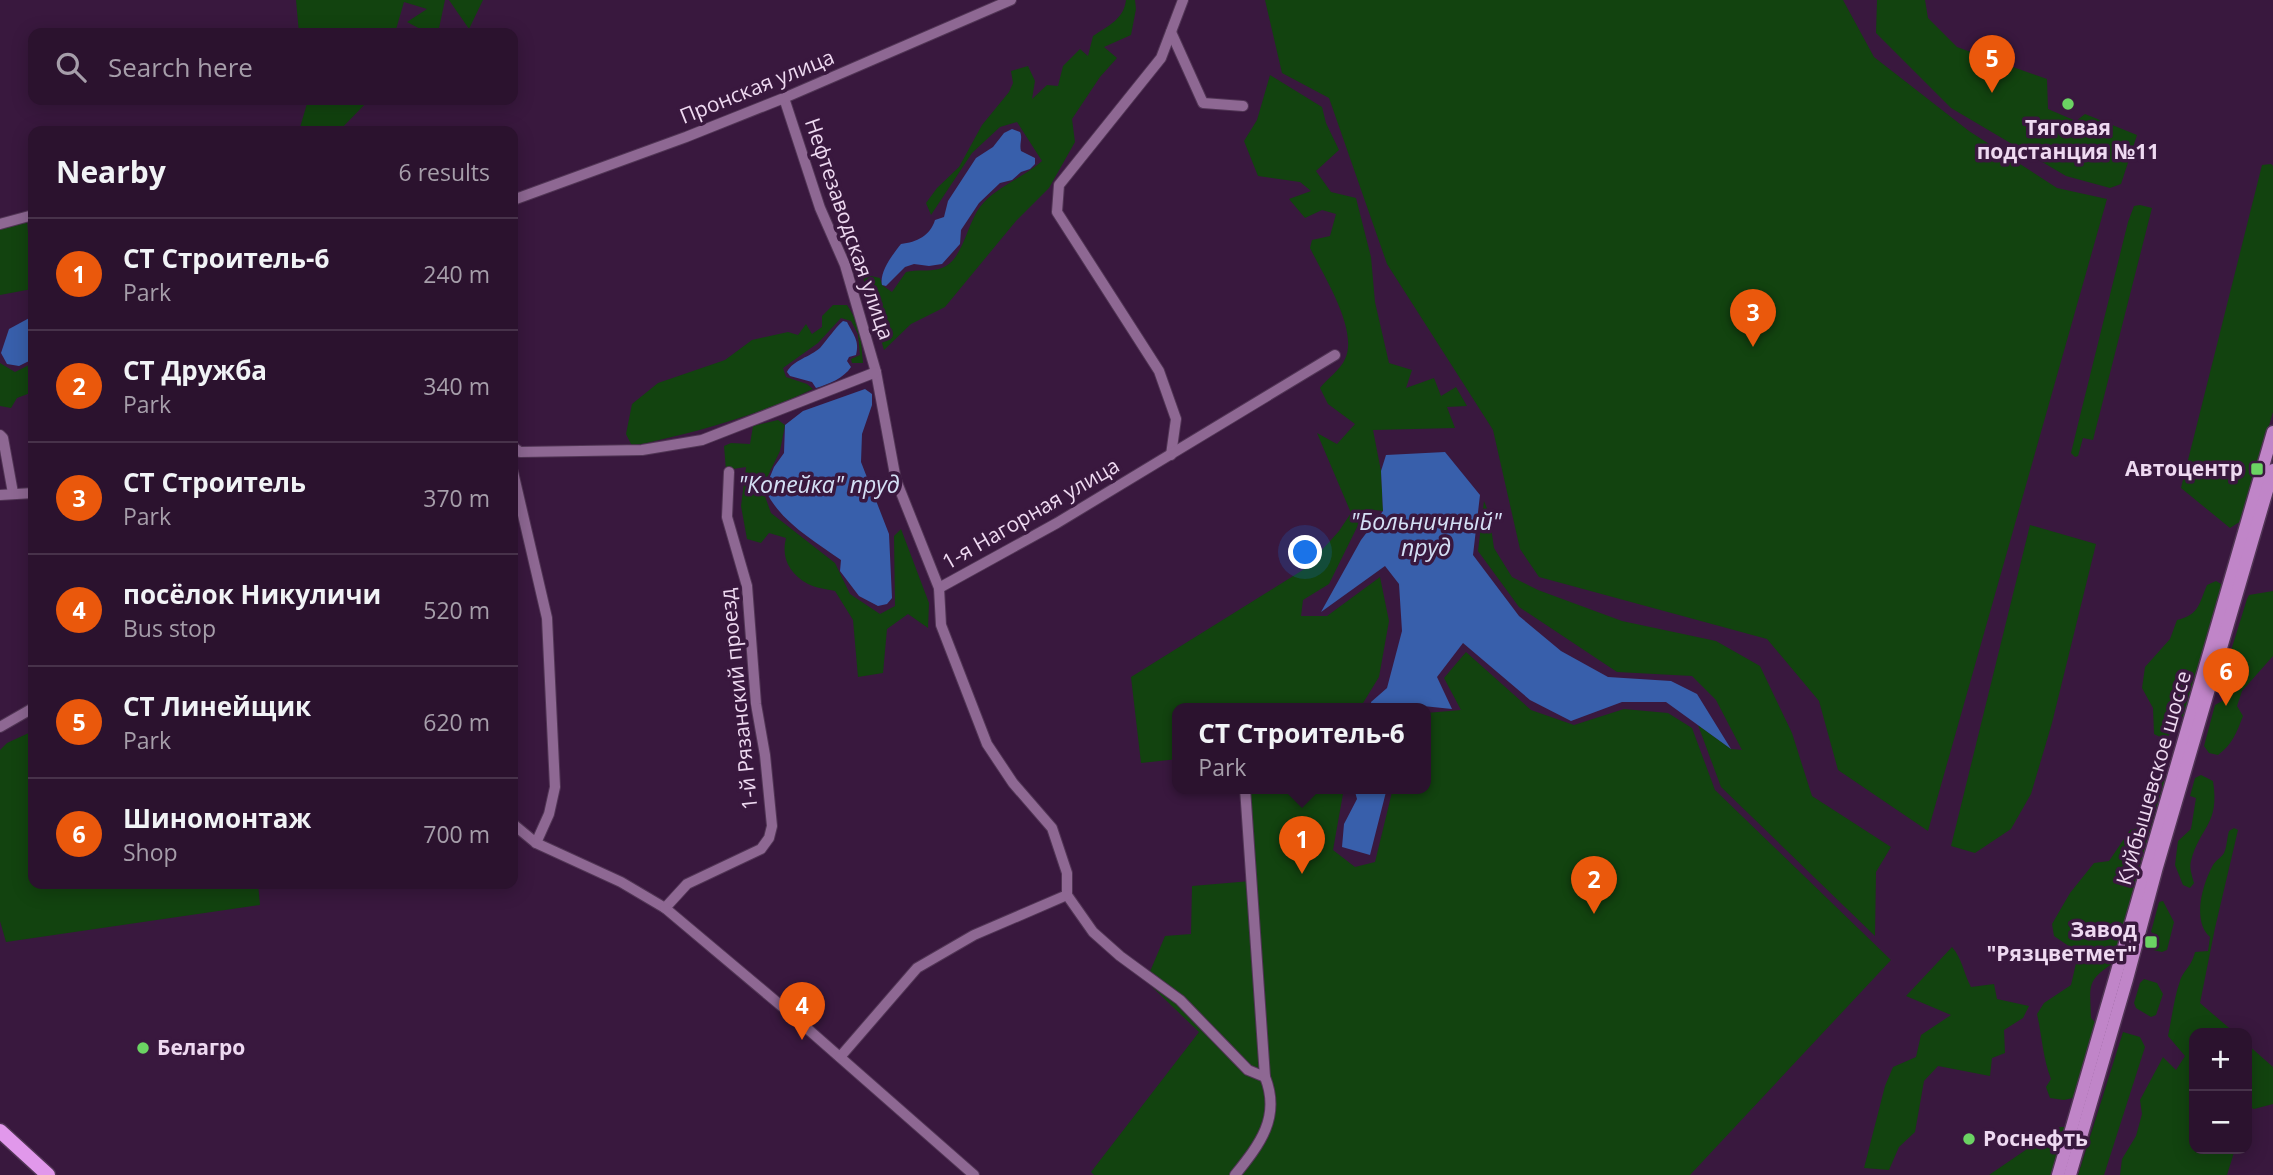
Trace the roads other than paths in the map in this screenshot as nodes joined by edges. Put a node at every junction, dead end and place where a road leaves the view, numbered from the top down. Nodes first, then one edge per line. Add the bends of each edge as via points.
1 (1012, 0) edge
2 (1183, 0) edge
3 (1171, 32) junction
4 (784, 98) junction
5 (1243, 106) dead end
6 (518, 198) edge
7 (28, 216) edge
8 (0, 224) edge
9 (1335, 355) dead end
10 (876, 372) junction
11 (2273, 432) edge
12 (0, 435) edge
13 (518, 451) edge
14 (1171, 455) junction
15 (2273, 470) edge
16 (729, 472) dead end
17 (13, 493) junction
18 (28, 493) edge
19 (518, 493) edge
20 (0, 495) edge
21 (939, 588) junction
22 (28, 711) edge
23 (0, 727) edge
24 (1245, 794) edge
25 (518, 828) edge
26 (536, 843) junction
27 (1067, 895) junction
28 (665, 908) junction
29 (841, 1058) junction
30 (1265, 1077) junction
31 (0, 1131) edge
32 (48, 1175) edge
33 (974, 1175) edge
34 (1236, 1175) edge
35 (2058, 1175) edge
36 (2070, 1175) edge

1 - 4 street, Пронская улица
2 - 3 street
3 - 5 street via 1203,103
3 - 14 street via 1161,58 1059,185 1057,212 1158,371 1176,419
4 - 6 street, Пронская улица
4 - 10 street, Нефтезаводская улица via 820,208 845,265
7 - 8 street
9 - 14 street, 1-я Нагорная улица
10 - 13 street via 702,440 642,450
10 - 21 street, 1-я Нагорная улица via 895,480
11 - 35 main road, Куйбышевское шоссе
12 - 17 street
14 - 21 street, 1-я Нагорная улица
15 - 36 main road, Куйбышевское шоссе
16 - 28 street, 1-й Рязанский проезд via 727,517 747,586 772,826 761,849 687,884
17 - 18 street
17 - 20 street
19 - 26 street via 547,618 555,787 550,814
21 - 27 street via 941,625 987,744 1052,828 1067,873
22 - 23 street
24 - 30 street
25 - 26 street
26 - 28 street
27 - 29 street via 974,936 917,968
27 - 30 street via 1093,932 1181,1000 1248,1070
28 - 29 street
29 - 33 street
30 - 34 street via 1272,1095 1268,1121 1260,1144
31 - 32 highway

